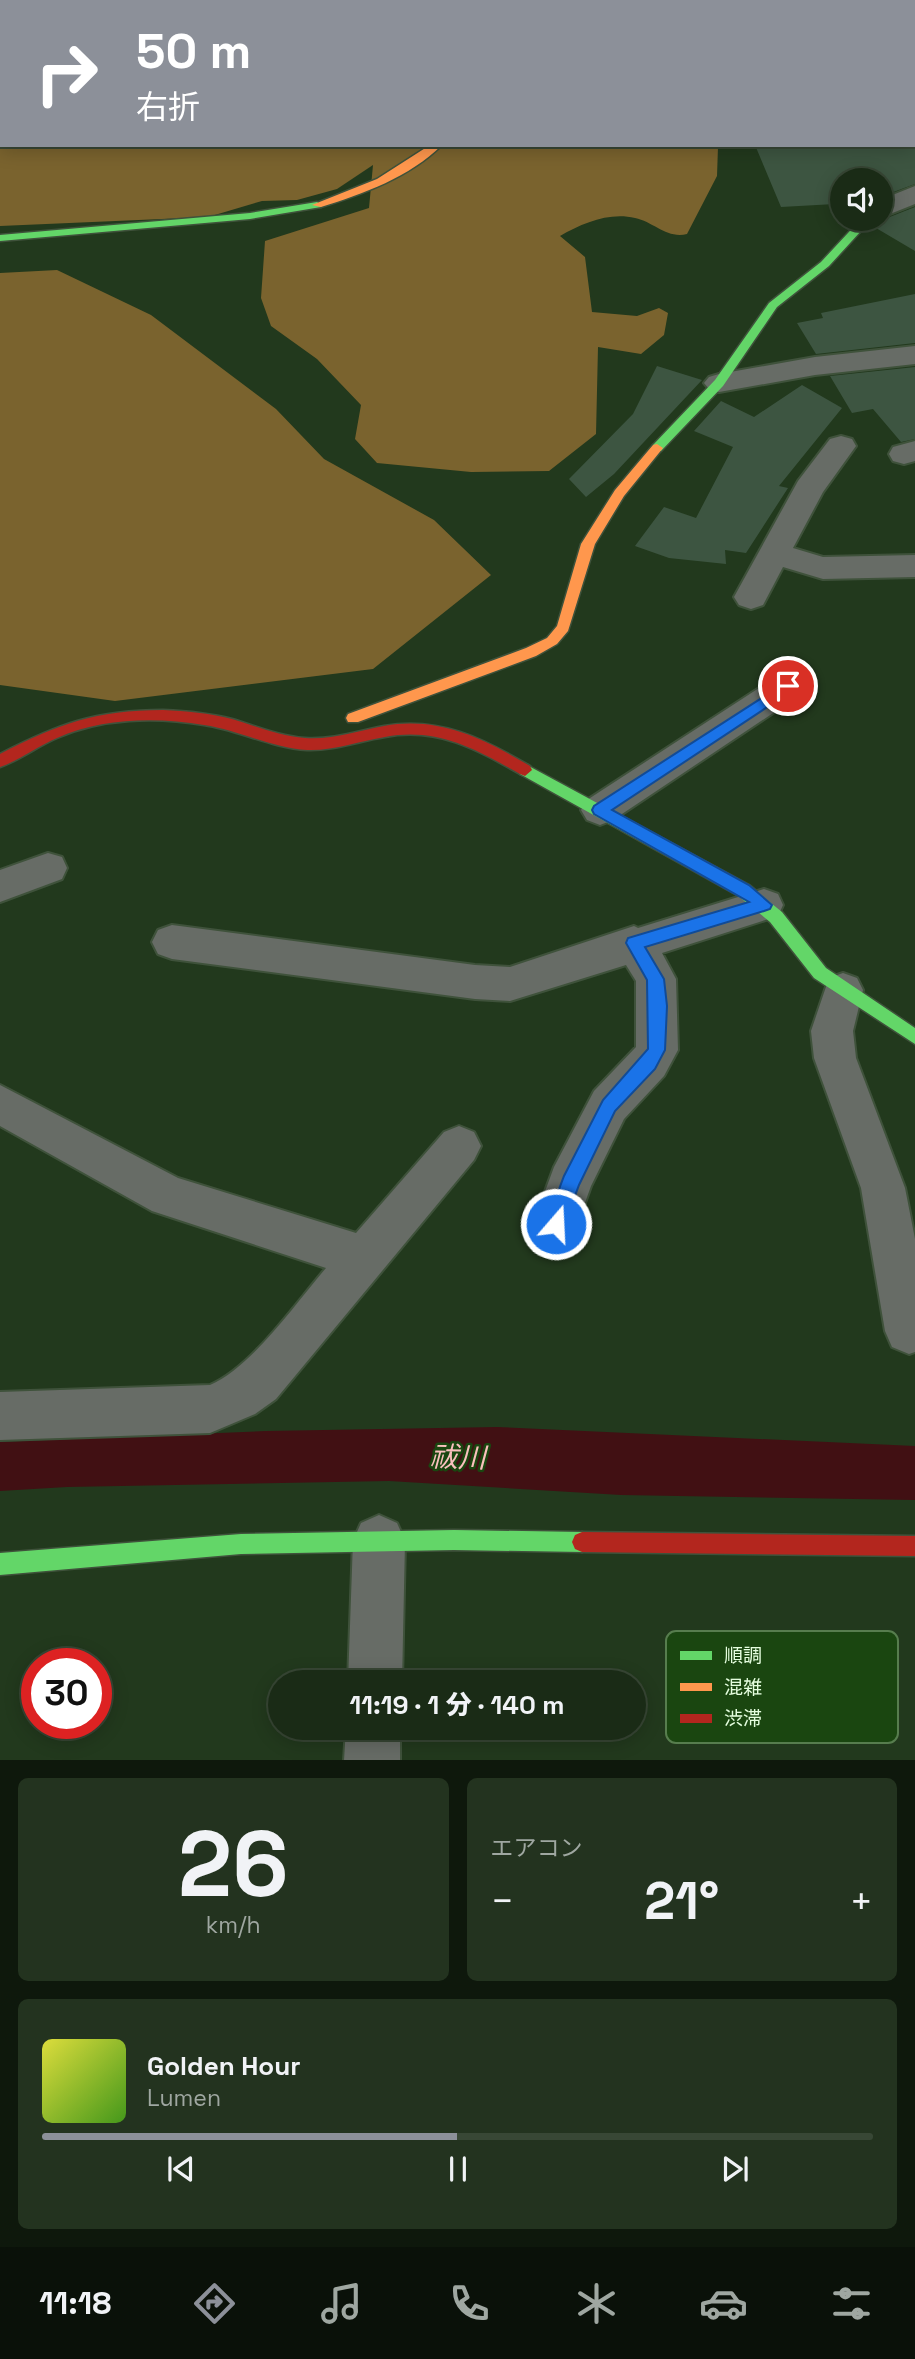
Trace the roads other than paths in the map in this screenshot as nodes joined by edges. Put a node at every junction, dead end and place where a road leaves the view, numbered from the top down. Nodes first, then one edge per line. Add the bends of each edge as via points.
1 (434, 147) edge
2 (915, 194) edge
3 (893, 204) edge
4 (853, 231) edge
5 (0, 238) edge
6 (915, 355) edge
7 (719, 383) junction
8 (841, 446) dead end
9 (776, 554) junction
10 (915, 566) edge
11 (751, 597) dead end
12 (788, 686) dead end
13 (220, 722) junction
14 (340, 722) dead end
15 (282, 723) dead end
16 (0, 761) edge
17 (600, 810) junction
18 (48, 868) dead end
19 (0, 886) edge
20 (764, 905) junction
21 (172, 943) dead end
22 (634, 943) junction
23 (843, 990) junction
24 (915, 1037) edge
25 (0, 1104) edge
26 (459, 1146) dead end
27 (556, 1224) dead end
28 (365, 1258) junction
29 (909, 1331) dead end
30 (0, 1416) edge
31 (379, 1541) junction
32 (915, 1546) edge
33 (0, 1564) edge
34 (375, 1670) edge
35 (373, 1740) edge
36 (372, 1760) edge

1 - 5 street via 396,176 314,208
2 - 3 street
4 - 7 street via 825,264 773,305
6 - 7 street
7 - 14 street via 639,467 602,518 588,544 563,628 552,641
8 - 9 street via 809,488
9 - 10 street via 823,568
9 - 11 street
12 - 17 street
13 - 15 street
13 - 16 street via 168,716 110,719 67,728
13 - 17 street via 311,745 400,728 449,730
17 - 20 street
18 - 19 street
20 - 22 street
20 - 23 street via 820,972
21 - 22 street via 510,984
22 - 27 street via 656,979 657,1050 609,1105 570,1182
23 - 24 street
23 - 29 street via 832,1031 835,1058 883,1188
25 - 28 street via 168,1196
26 - 28 street
28 - 30 street via 259,1382 238,1397 210,1409
31 - 32 street
31 - 33 street via 241,1544
31 - 34 street
35 - 36 street

